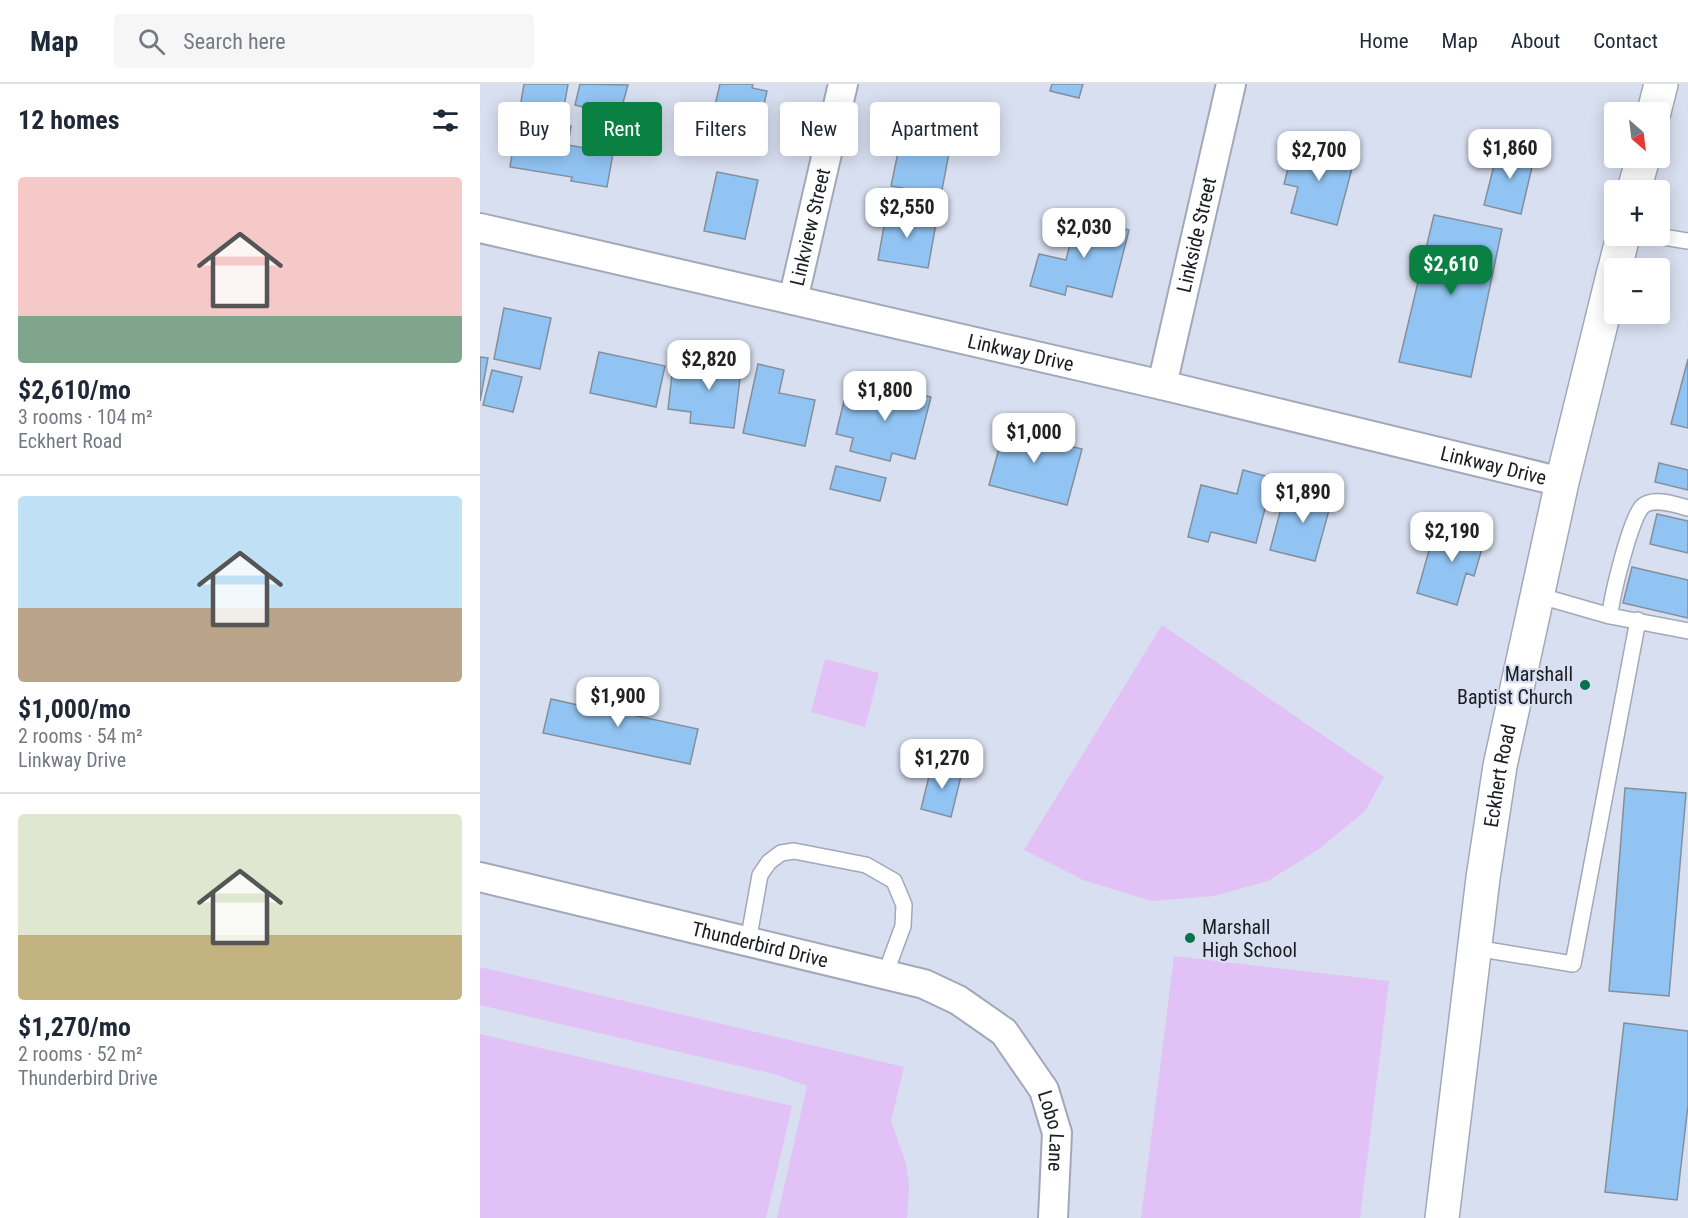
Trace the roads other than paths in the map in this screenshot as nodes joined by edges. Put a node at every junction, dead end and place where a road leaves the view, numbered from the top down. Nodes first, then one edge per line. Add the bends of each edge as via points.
1 (843, 84) edge
2 (1231, 84) edge
3 (1661, 84) edge
4 (1656, 102) edge
5 (480, 228) edge
6 (1670, 239) edge
7 (1688, 242) edge
8 (793, 300) junction
9 (1604, 311) edge
10 (1162, 385) junction
11 (1562, 482) junction
12 (1688, 508) edge
13 (1537, 595) junction
14 (1610, 616) junction
15 (1638, 620) junction
16 (1688, 631) edge
17 (480, 877) edge
18 (748, 942) junction
19 (1475, 948) junction
20 (885, 975) junction
21 (1018, 1052) joint
22 (1053, 1218) edge
23 (1442, 1218) edge

1 - 8 street, Linkview Street
2 - 10 street, Linkside Street
3 - 4 main road
5 - 8 street, Linkway Drive
6 - 7 lane
8 - 10 street, Linkway Drive
9 - 11 main road, Eckhert Road
10 - 11 street, Linkway Drive
11 - 13 main road, Eckhert Road
12 - 14 lane via 1653,502 1642,506 1634,520 1612,594
13 - 14 lane
13 - 19 main road, Eckhert Road via 1500,766
14 - 15 lane
15 - 16 lane
15 - 19 lane via 1573,964
17 - 18 street, Thunderbird Drive
18 - 20 street, Thunderbird Drive
18 - 20 lane via 760,875 781,853 794,851 866,866 894,881 904,905 903,926
19 - 23 main road, Eckhert Road
20 - 21 street, Thunderbird Drive via 924,984 958,1000 1004,1032
21 - 22 street, Lobo Lane via 1044,1090 1057,1133

